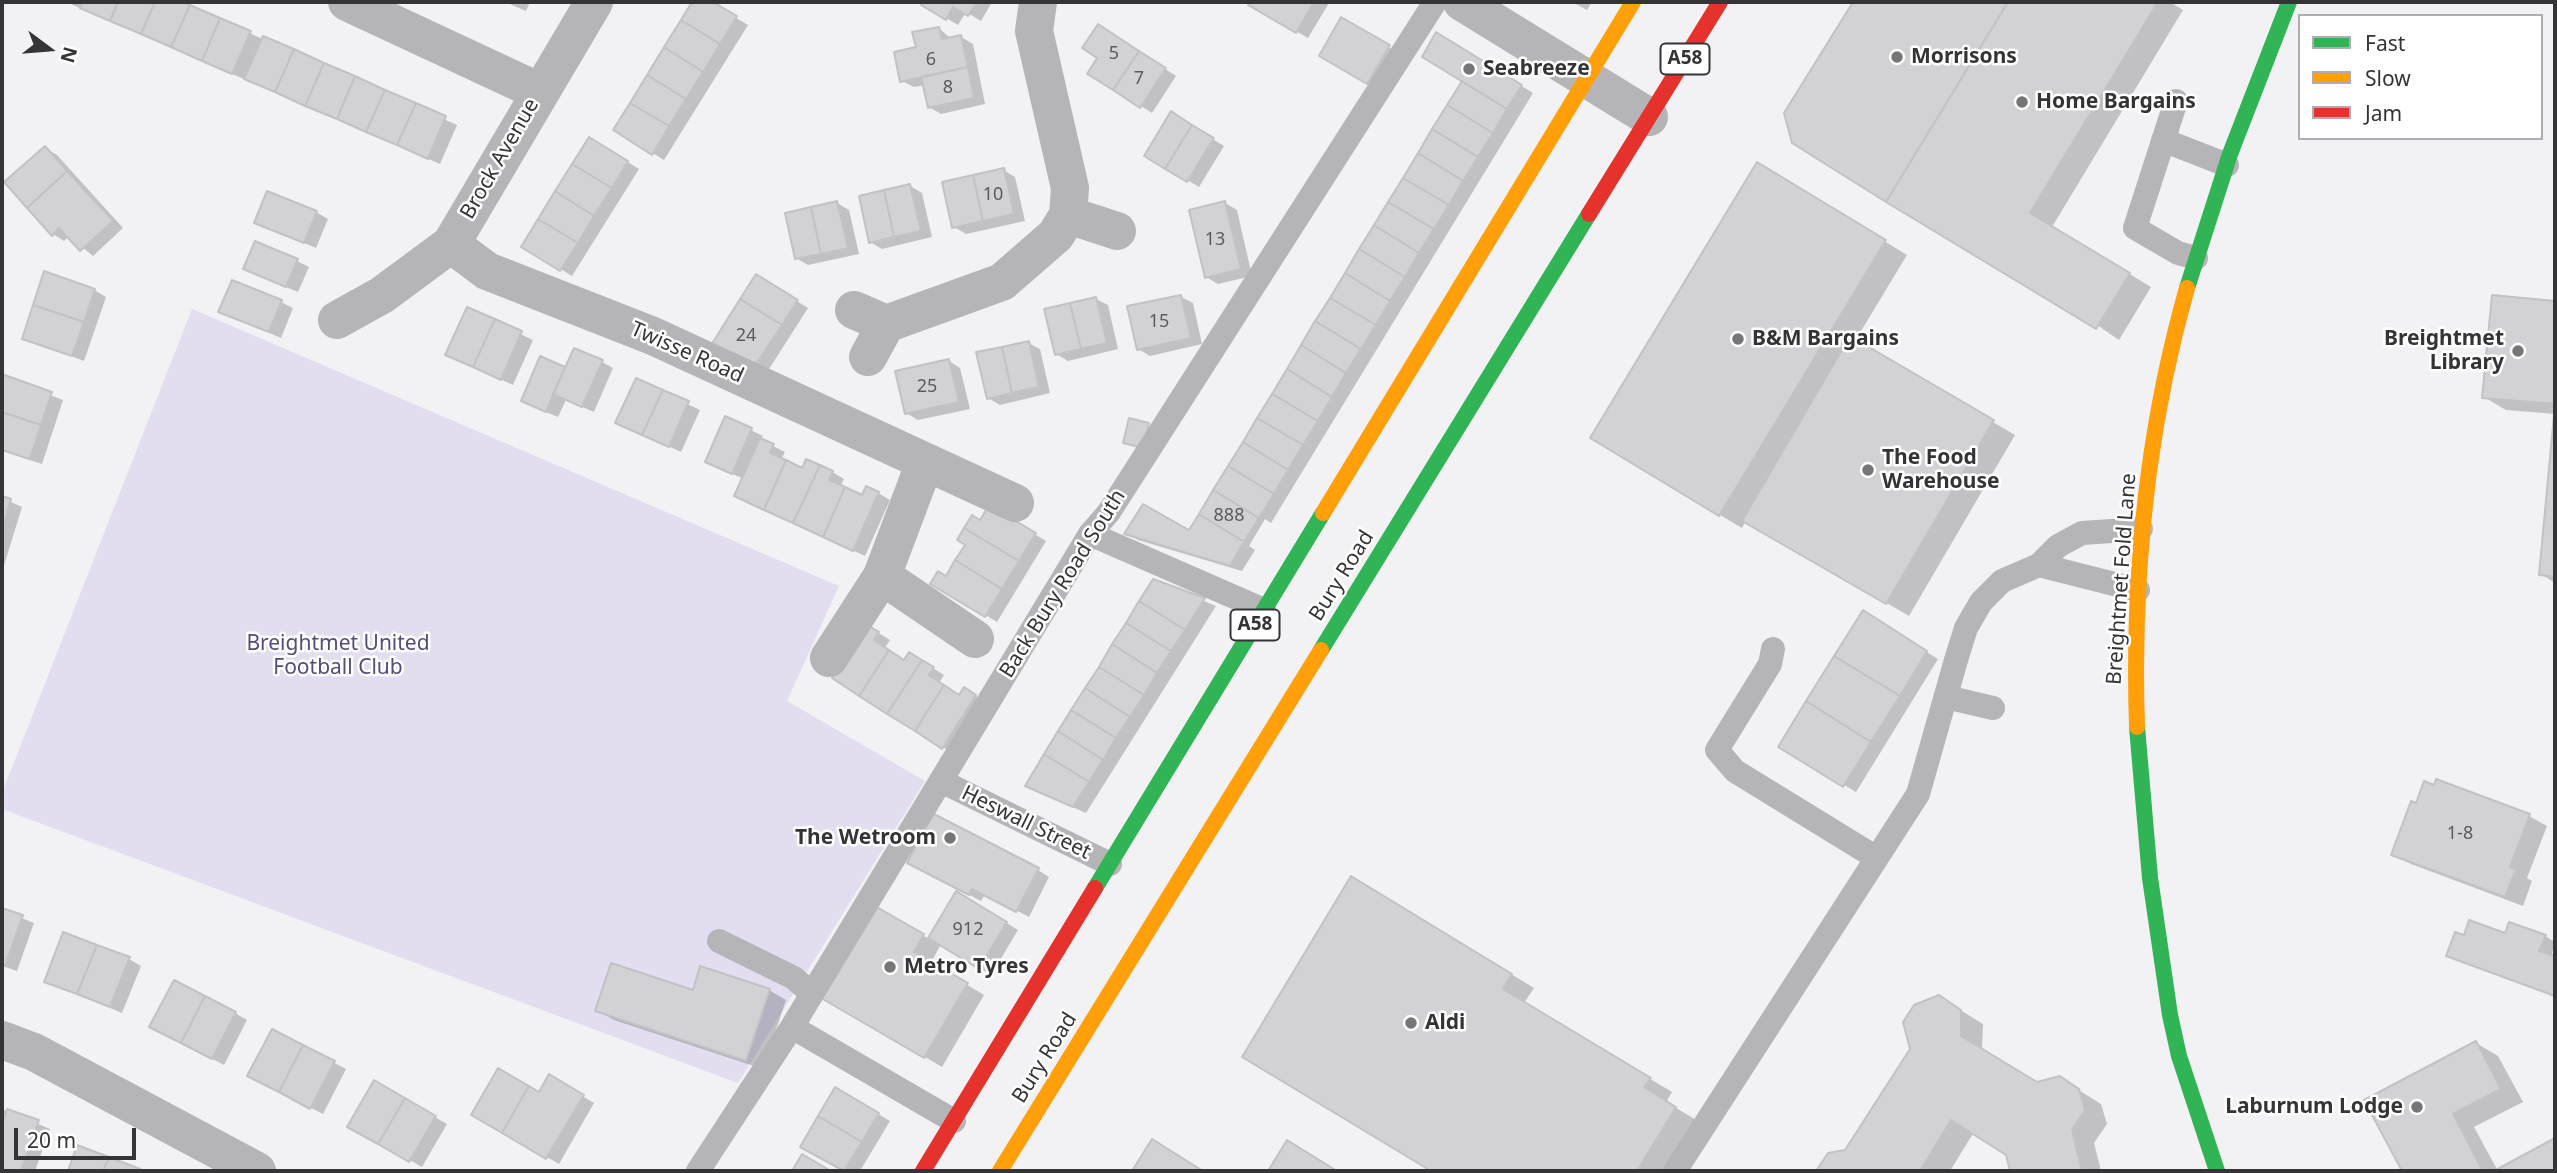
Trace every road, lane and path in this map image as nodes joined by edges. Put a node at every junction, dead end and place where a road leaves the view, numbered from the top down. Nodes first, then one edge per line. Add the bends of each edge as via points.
1 (347, 2) edge
2 (594, 2) edge
3 (1038, 2) edge
4 (1435, 2) edge
5 (1462, 2) edge
6 (1633, 2) edge
7 (1720, 2) edge
8 (2289, 2) edge
9 (1587, 78) junction
10 (540, 92) junction
11 (2176, 101) dead end
12 (1650, 117) junction
13 (2163, 140) junction
14 (2227, 165) junction
15 (1068, 215) junction
16 (1116, 231) dead end
17 (451, 244) junction
18 (2196, 258) junction
19 (337, 320) dead end
20 (868, 357) dead end
21 (925, 462) junction
22 (1015, 503) dead end
23 (2141, 529) junction
24 (1090, 534) junction
25 (2039, 565) junction
26 (881, 576) junction
27 (2138, 590) junction
28 (1264, 610) junction
29 (975, 639) dead end
30 (1773, 649) dead end
31 (829, 658) dead end
32 (1946, 697) junction
33 (1993, 708) dead end
34 (941, 781) junction
35 (1875, 857) junction
36 (1110, 864) junction
37 (719, 942) dead end
38 (812, 994) junction
39 (792, 1027) junction
40 (2, 1040) edge
41 (954, 1121) junction
42 (257, 1171) edge
43 (698, 1171) edge
44 (923, 1171) edge
45 (1000, 1171) edge
46 (1675, 1171) edge
47 (2217, 1171) edge

1 - 10 street
2 - 10 street, Brock Avenue
3 - 15 street via 1034,31 1070,188
4 - 24 lane, Back Bury Road South via 1109,512
5 - 9 street
6 - 9 main road, A58
7 - 12 main road, Bury Road / A58
8 - 14 main road, Breightmet Fold Lane
9 - 12 street
9 - 28 main road, A58
10 - 17 street, Brock Avenue
11 - 13 lane
12 - 45 main road, Bury Road / A58
13 - 14 lane
13 - 18 lane via 2135,228
14 - 18 main road, Breightmet Fold Lane
15 - 16 street
15 - 20 street via 1056,235 1002,282 870,317
17 - 19 street, Brock Avenue via 391,308
17 - 21 street, Twisse Road via 487,271 653,336
18 - 23 main road, Breightmet Fold Lane via 2157,416
21 - 22 street, Twisse Road
21 - 26 street
23 - 25 lane via 2082,533 2058,546
23 - 27 main road, Breightmet Fold Lane
24 - 28 lane
24 - 34 lane, Back Bury Road South
25 - 27 lane
25 - 32 lane via 2001,582 1981,602 1966,628
26 - 29 street
26 - 31 street
27 - 47 main road, Breightmet Fold Lane via 2135,687 2148,874 2175,1039
28 - 36 main road, A58
30 - 35 lane via 1770,664 1717,750 1735,771
32 - 33 lane
32 - 35 lane via 1918,794
34 - 36 lane, Heswall Street
34 - 38 lane, Back Bury Road South
35 - 46 lane
36 - 41 main road, A58
37 - 38 lane via 794,978
38 - 39 lane, Back Bury Road South
39 - 41 lane
39 - 43 lane, Back Bury Road South
40 - 42 street via 34,1052
41 - 44 main road, A58

